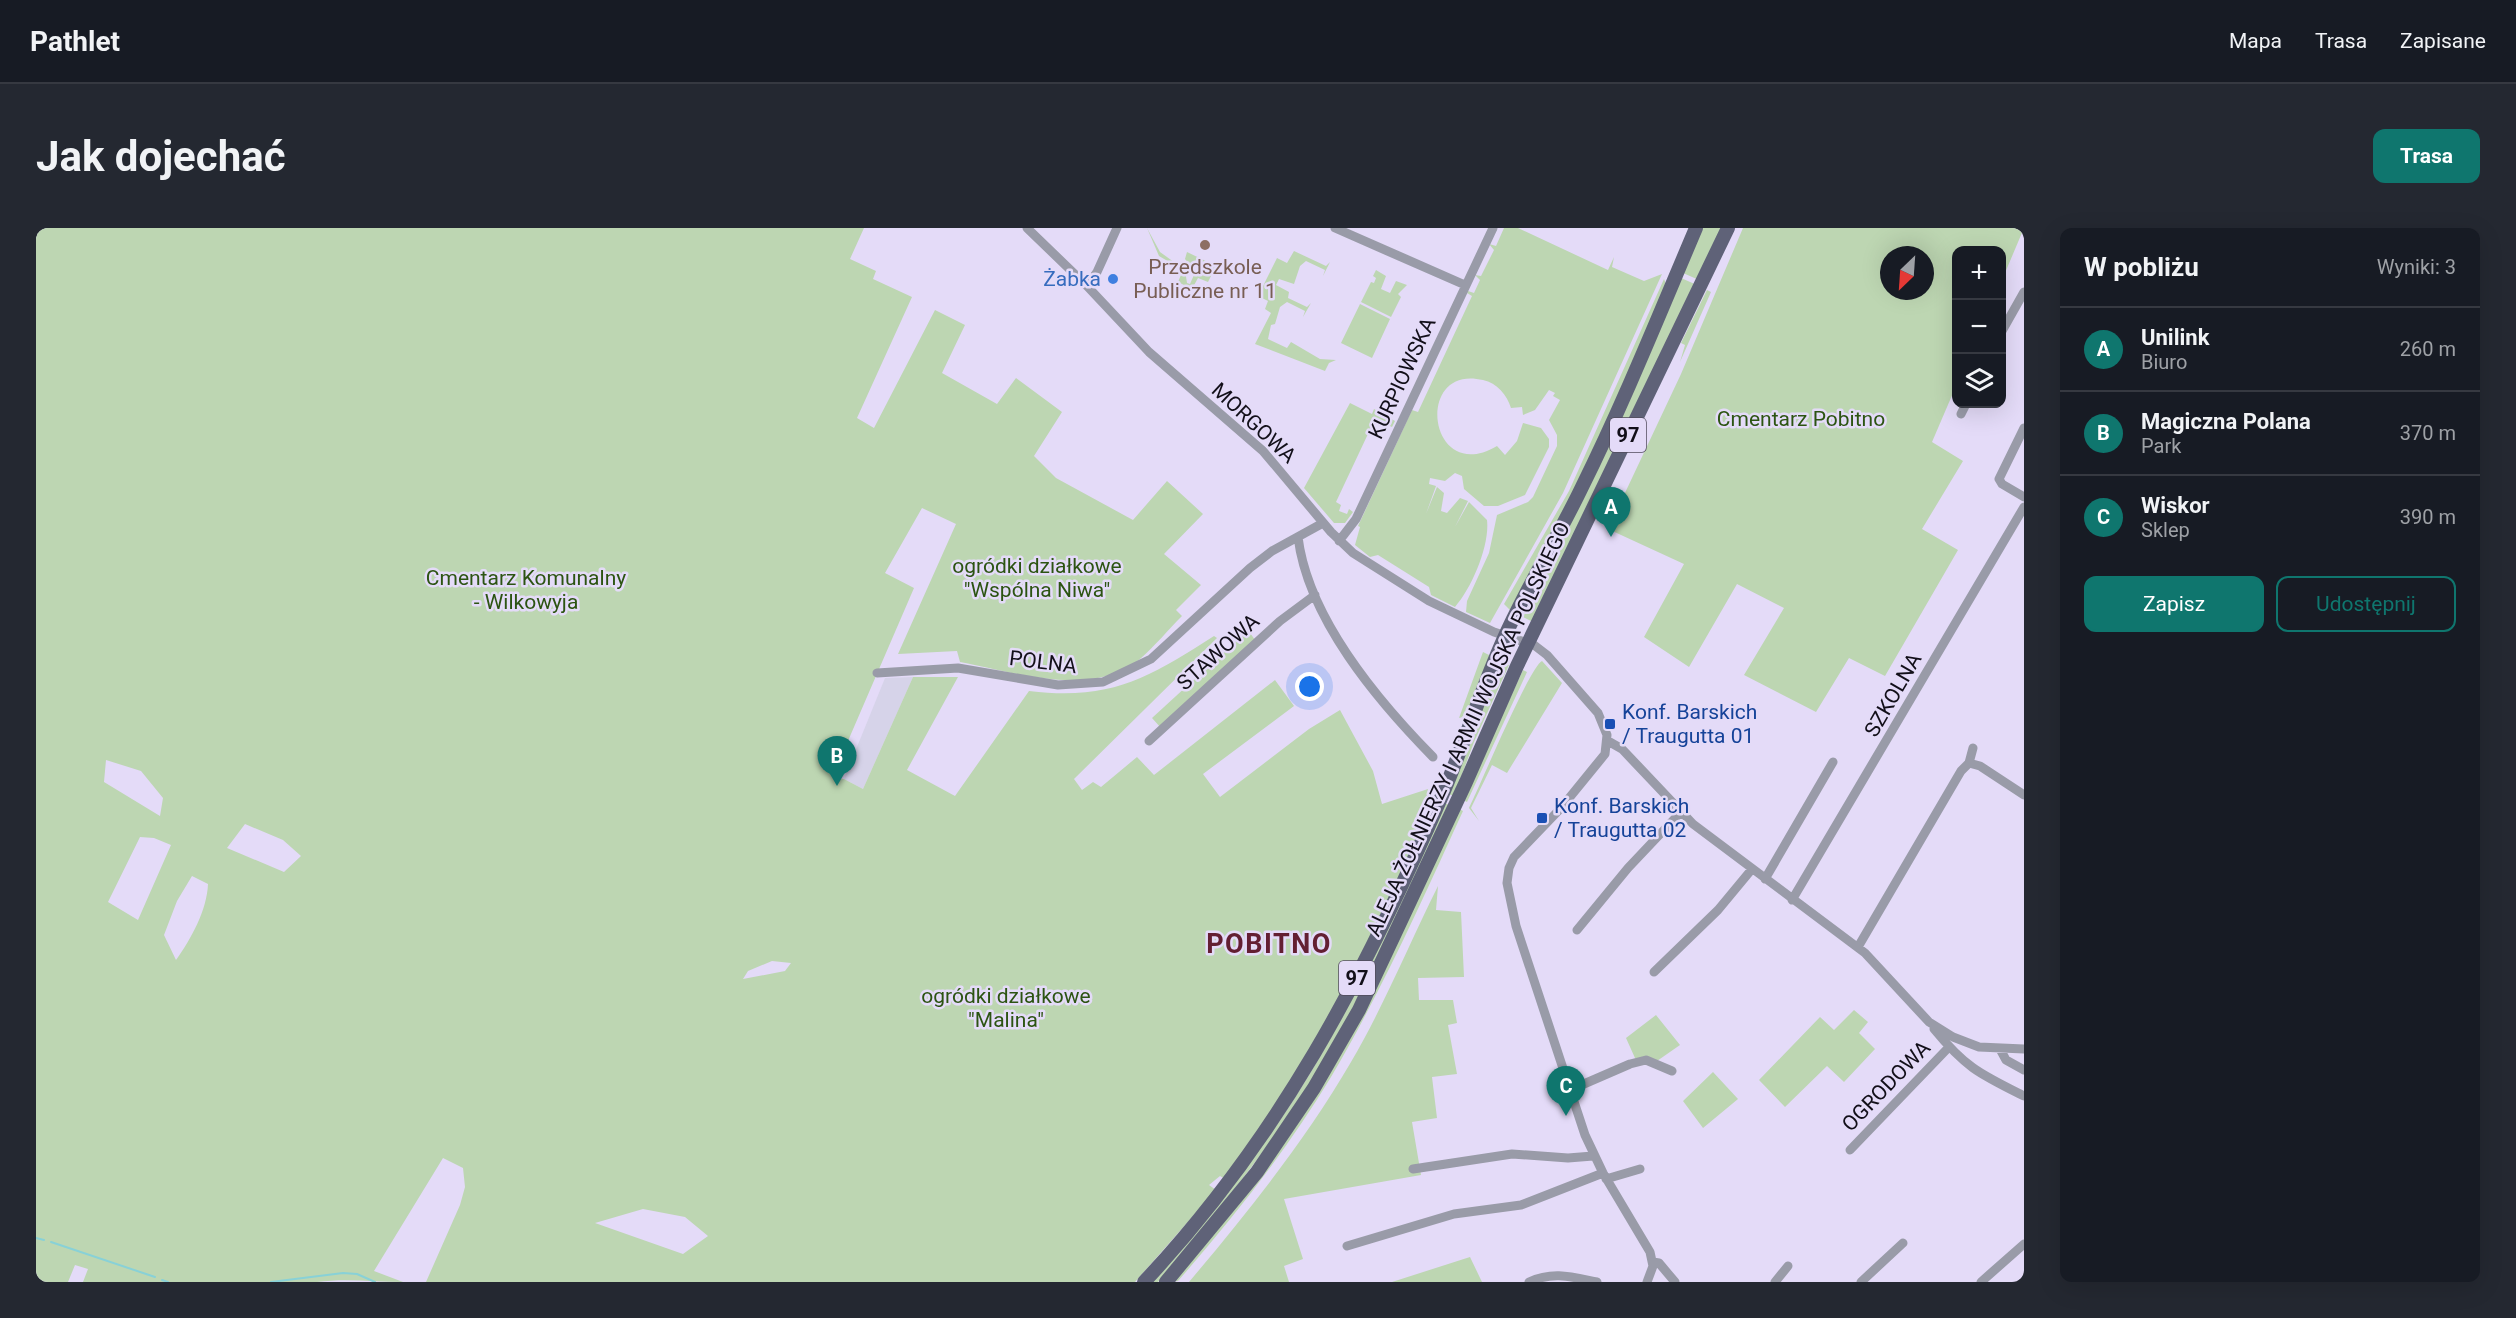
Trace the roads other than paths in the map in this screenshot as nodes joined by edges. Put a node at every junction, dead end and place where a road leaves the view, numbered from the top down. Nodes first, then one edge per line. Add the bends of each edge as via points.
1 (1027, 228) edge
2 (1117, 228) edge
3 (1335, 228) edge
4 (1493, 228) edge
5 (1696, 228) edge
6 (1728, 228) edge
7 (1465, 285) junction
8 (1088, 286) junction
9 (2024, 292) edge
10 (2006, 323) edge
11 (1964, 408) edge
12 (1961, 414) dead end
13 (2024, 428) edge
14 (2024, 497) edge
15 (2024, 507) edge
16 (1323, 523) junction
17 (1298, 537) junction
18 (1339, 541) junction
19 (1315, 595) junction
20 (1504, 636) junction
21 (1528, 642) junction
22 (877, 673) dead end
23 (1149, 741) dead end
24 (1608, 741) junction
25 (1972, 748) dead end
26 (1433, 757) dead end
27 (1833, 762) dead end
28 (1969, 763) junction
29 (2024, 795) edge
30 (1680, 813) junction
31 (1752, 869) junction
32 (1765, 879) junction
33 (1792, 900) junction
34 (1577, 930) dead end
35 (1858, 947) junction
36 (1654, 972) dead end
37 (1929, 1022) junction
38 (1949, 1047) junction
39 (2000, 1049) junction
40 (2024, 1049) edge
41 (2024, 1070) edge
42 (1672, 1071) dead end
43 (1570, 1090) junction
44 (2024, 1096) edge
45 (1850, 1150) dead end
46 (1593, 1156) junction
47 (1413, 1169) dead end
48 (1640, 1169) dead end
49 (1604, 1176) junction
50 (1903, 1243) dead end
51 (2024, 1244) edge
52 (1347, 1246) dead end
53 (1653, 1262) junction
54 (1788, 1266) dead end
55 (1144, 1282) edge
56 (1166, 1282) edge
57 (1529, 1282) edge
58 (1597, 1282) edge
59 (1647, 1282) edge
60 (1675, 1282) edge
61 (1775, 1282) edge
62 (1861, 1282) edge
63 (1981, 1282) edge

1 - 8 street, MORGOWA
2 - 8 street
3 - 7 street
4 - 7 street, KURPIOWSKA
5 - 20 main road, ALEJA ŻOŁNIERZY I ARMII WOJSKA POLSKIEGO / 97 via 1597,457
6 - 21 main road, ALEJA ŻOŁNIERZY I ARMII WOJSKA POLSKIEGO / 97
7 - 18 street, KURPIOWSKA via 1356,519
8 - 16 street, MORGOWA via 1169,371 1263,451
9 - 10 street
11 - 12 street
13 - 14 street via 1999,479
15 - 33 street, SZKOLNA
16 - 17 street, POLNA
16 - 18 street, MORGOWA
17 - 19 street
17 - 22 street, POLNA via 1250,568 1151,659 1103,682 1058,685 958,668
18 - 20 street, MORGOWA via 1403,586
19 - 23 street, STAWOWA via 1280,621
19 - 26 street via 1330,629 1354,663
20 - 21 street, MORGOWA
20 - 55 main road, ALEJA ŻOŁNIERZY I ARMII WOJSKA POLSKIEGO / 97 via 1441,798 1336,1019 1251,1153
21 - 24 street via 1547,655 1590,704 1603,722
21 - 56 main road, ALEJA ŻOŁNIERZY I ARMII WOJSKA POLSKIEGO / 97 via 1391,945 1338,1047 1257,1172
24 - 30 street via 1622,749
24 - 43 street via 1599,763 1514,857 1507,878 1516,926
25 - 28 street
27 - 32 street
28 - 29 street
28 - 35 street
30 - 31 street
30 - 34 street
31 - 32 street
31 - 36 street via 1718,910
32 - 33 street
33 - 35 street
35 - 37 street
37 - 38 street
37 - 39 street via 1966,1043
38 - 44 street via 1973,1071
38 - 45 street, OGRODOWA
39 - 40 street
39 - 41 street via 2006,1060
42 - 43 street via 1646,1060
43 - 46 street
46 - 47 street via 1512,1154
46 - 49 street
48 - 49 street
49 - 52 street via 1521,1205 1454,1214
49 - 53 street via 1648,1246
50 - 62 street
51 - 63 street
53 - 59 street
53 - 60 street via 1659,1263
54 - 61 street
57 - 58 street via 1558,1274

